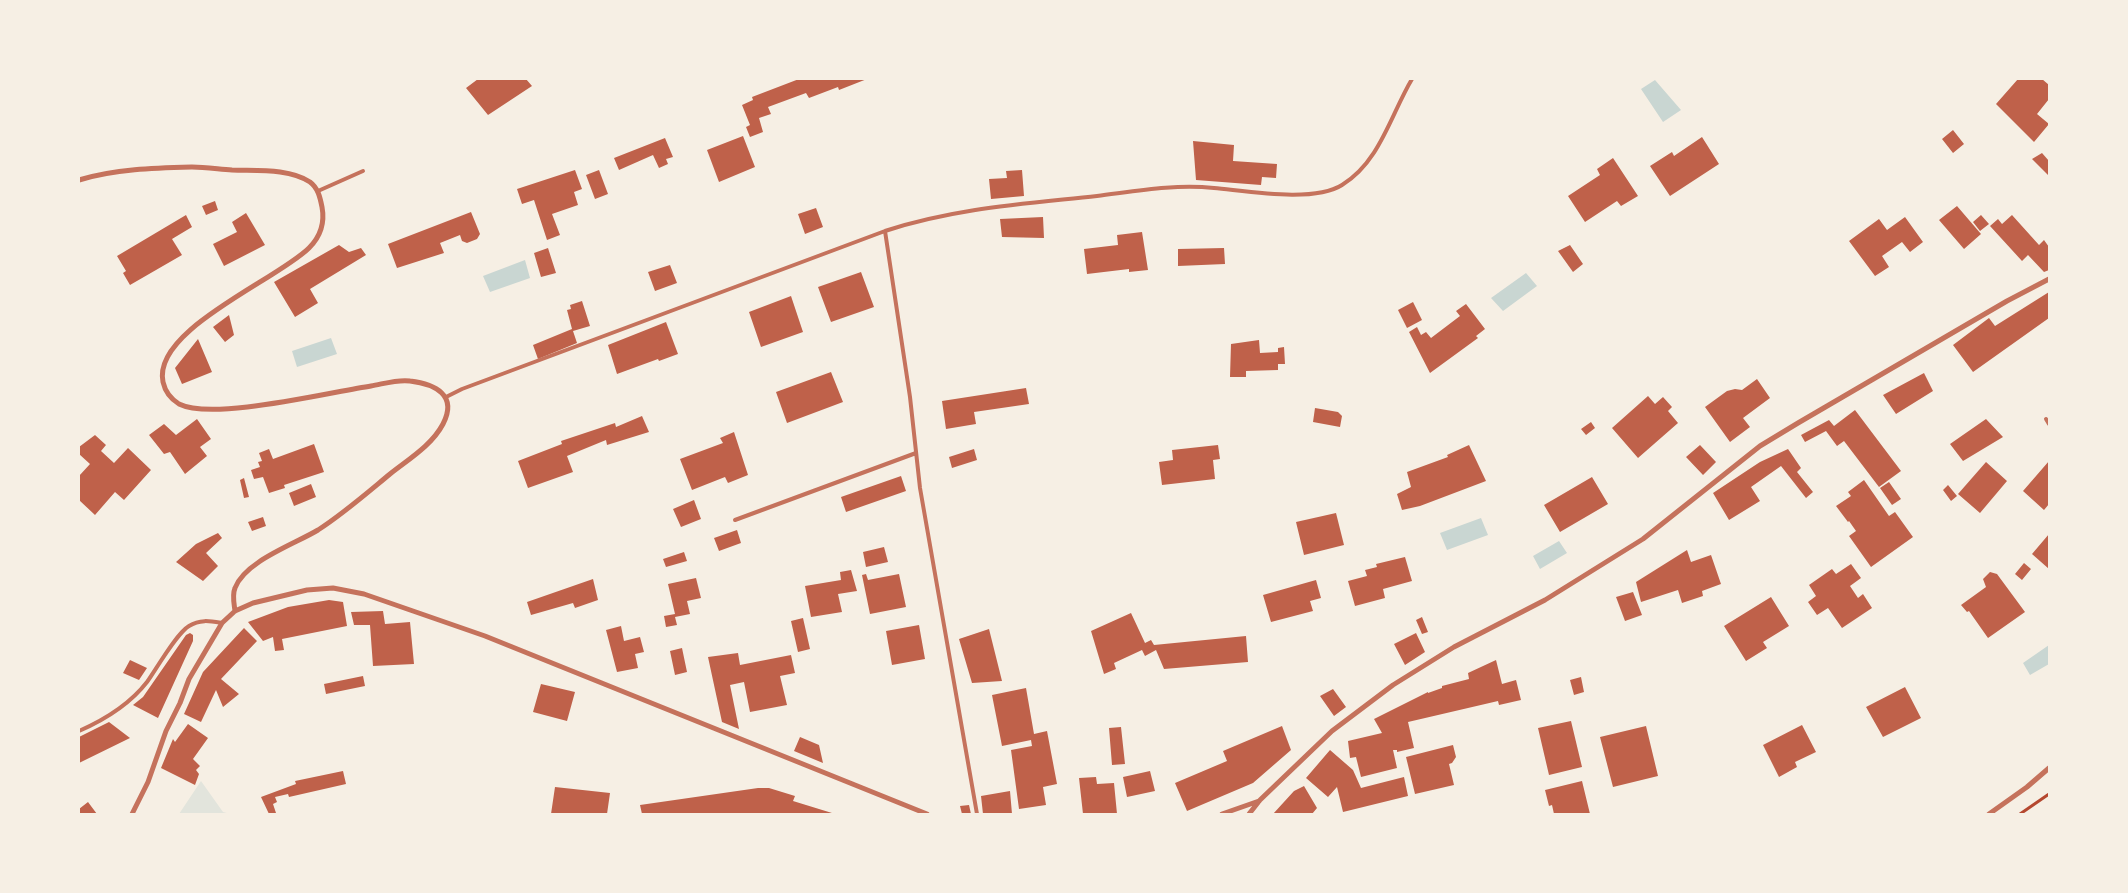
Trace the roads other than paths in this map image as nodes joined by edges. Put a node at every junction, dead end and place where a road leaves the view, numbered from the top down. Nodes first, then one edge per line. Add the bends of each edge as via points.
1 (1412, 79) edge
2 (363, 171) dead end
3 (79, 180) edge
4 (318, 191) junction
5 (885, 231) junction
6 (2049, 279) edge
7 (446, 397) junction
8 (2046, 420) dead end
9 (2049, 424) edge
10 (916, 453) junction
11 (735, 520) dead end
12 (235, 610) junction
13 (222, 623) junction
14 (79, 731) edge
15 (2049, 768) edge
16 (1260, 800) junction
17 (132, 814) edge
18 (927, 814) edge
19 (977, 814) edge
20 (1222, 814) edge
21 (1249, 814) edge
22 (1989, 814) edge

1 - 5 lane via 1375,151 1354,175 1334,189 1293,195 1192,186 1152,188 977,208 934,216
2 - 4 lane
3 - 4 street via 138,170 204,167 293,175 311,183
4 - 7 street via 323,214 319,235 298,257 179,339 164,366 162,379 166,390 181,404 206,409 230,409 407,380 440,389
5 - 7 lane
5 - 10 lane
6 - 16 street via 1790,427 1760,446 1643,539 1544,600 1454,646 1393,685 1332,731
7 - 12 street via 448,411 434,439 318,530 270,554 246,573 235,587
8 - 9 lane
10 - 11 lane
10 - 19 lane
12 - 13 street
12 - 18 street via 316,589 333,588 364,594 485,636
13 - 14 lane via 206,620 188,626 130,700 111,715
13 - 17 street via 189,679
15 - 22 street
16 - 20 street
16 - 21 street

